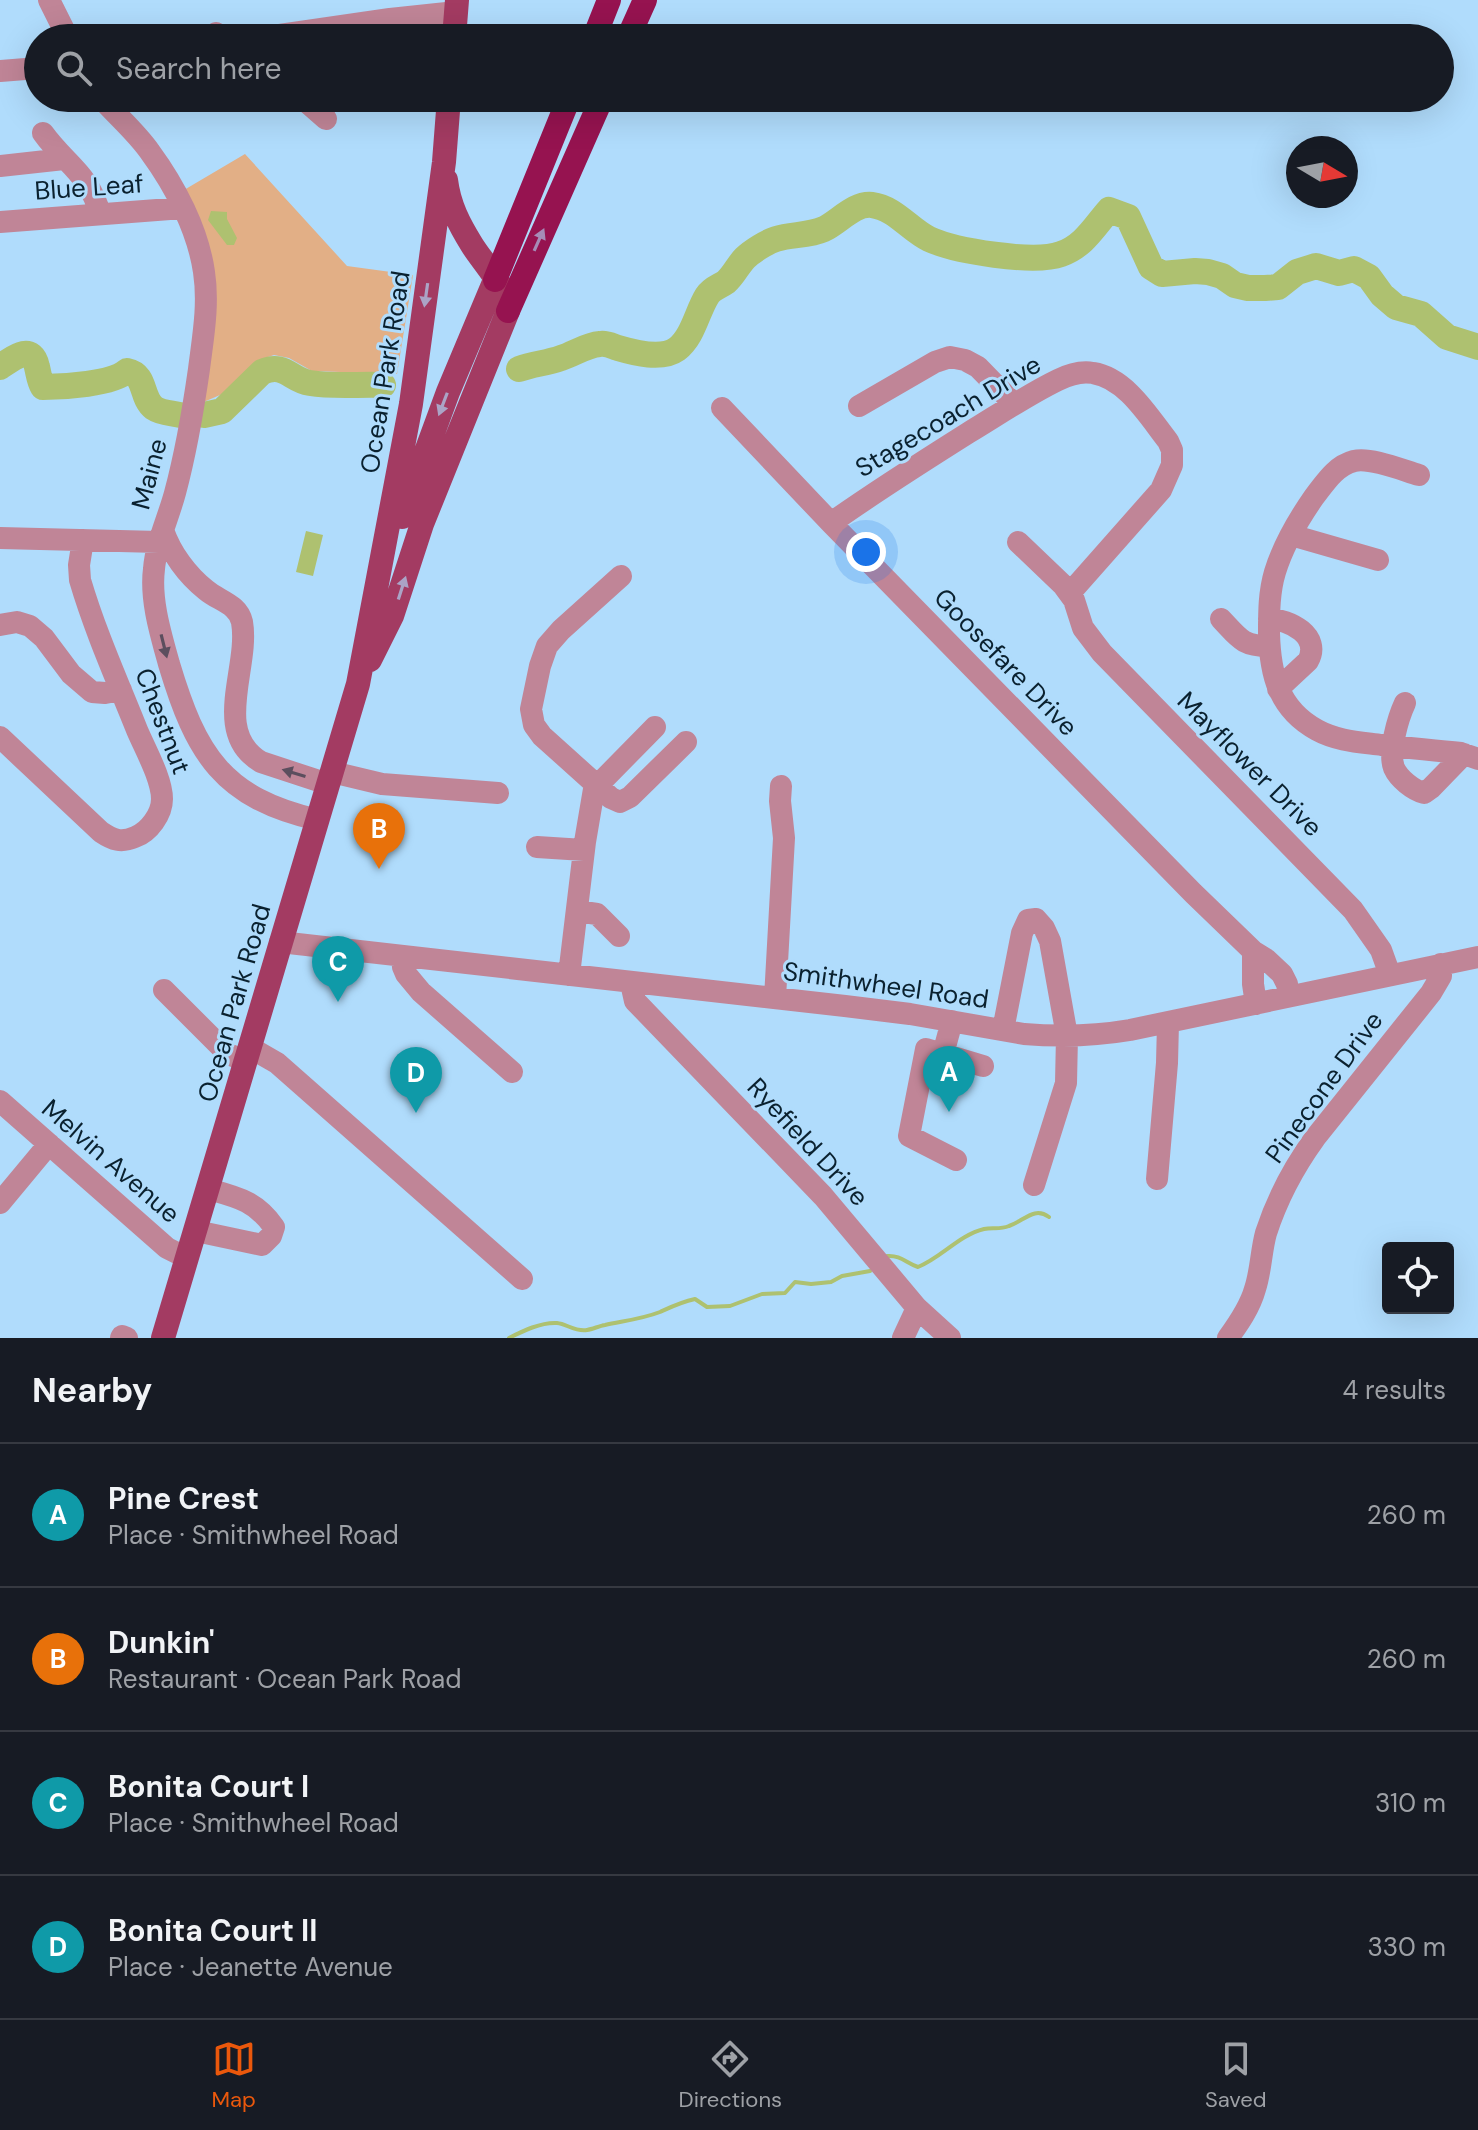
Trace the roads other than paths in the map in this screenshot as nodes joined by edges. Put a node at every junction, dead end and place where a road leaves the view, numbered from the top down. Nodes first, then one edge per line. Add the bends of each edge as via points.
1 (49, 0) edge
2 (609, 0) edge
3 (645, 0) edge
4 (456, 6) edge
5 (61, 24) edge
6 (358, 24) edge
7 (600, 24) edge
8 (634, 24) edge
9 (24, 69) edge
10 (0, 71) edge
11 (114, 112) edge
12 (318, 112) edge
13 (448, 112) edge
14 (563, 112) edge
15 (596, 112) edge
16 (326, 119) dead end
17 (43, 133) dead end
18 (64, 159) junction
19 (444, 162) junction
20 (0, 166) edge
21 (183, 208) junction
22 (100, 214) junction
23 (0, 222) edge
24 (471, 245) junction
25 (432, 256) junction
26 (495, 280) junction
27 (508, 311) junction
28 (1014, 404) junction
29 (859, 406) dead end
30 (722, 408) dead end
31 (1419, 475) dead end
32 (831, 523) junction
33 (1291, 535) junction
34 (161, 536) junction
35 (0, 538) edge
36 (83, 540) junction
37 (1018, 542) dead end
38 (1378, 560) dead end
39 (621, 576) dead end
40 (1070, 593) junction
41 (372, 611) junction
42 (1221, 619) dead end
43 (1269, 619) junction
44 (0, 625) edge
45 (1269, 646) junction
46 (358, 684) junction
47 (1278, 689) junction
48 (121, 690) junction
49 (1405, 703) dead end
50 (655, 727) dead end
51 (0, 737) edge
52 (686, 742) dead end
53 (1394, 746) junction
54 (1471, 757) edge
55 (261, 762) junction
56 (330, 778) junction
57 (597, 785) junction
58 (781, 786) dead end
59 (498, 793) dead end
60 (249, 795) junction
61 (318, 820) junction
62 (537, 847) dead end
63 (584, 850) junction
64 (577, 911) junction
65 (619, 936) dead end
66 (280, 942) junction
67 (1253, 951) junction
68 (402, 956) junction
69 (1478, 957) edge
70 (1441, 964) junction
71 (569, 975) junction
72 (1390, 975) junction
73 (631, 983) junction
74 (164, 990) dead end
75 (1289, 996) junction
76 (775, 998) junction
77 (1256, 1004) junction
78 (952, 1021) junction
79 (1168, 1023) junction
80 (1003, 1030) junction
81 (1067, 1036) junction
82 (248, 1054) junction
83 (943, 1054) junction
84 (983, 1066) dead end
85 (512, 1072) dead end
86 (0, 1101) edge
87 (49, 1144) junction
88 (956, 1160) dead end
89 (1157, 1179) dead end
90 (1034, 1185) dead end
91 (208, 1189) junction
92 (0, 1203) edge
93 (196, 1231) junction
94 (187, 1258) junction
95 (522, 1279) dead end
96 (917, 1308) junction
97 (163, 1338) edge
98 (903, 1338) edge
99 (950, 1338) edge
100 (1228, 1338) edge

1 - 5 street
2 - 7 highway
3 - 8 highway
4 - 6 street
9 - 10 street
11 - 21 street, Maine via 149,151
12 - 16 street
13 - 19 main road, Ocean Park Road
14 - 26 highway
27 -> 15 highway
17 - 18 street
18 - 20 street
18 - 22 street via 89,184
19 - 24 main road, Ocean Park Road via 448,198
19 - 25 main road, Ocean Park Road
21 - 22 street, Blue Leaf
21 - 34 street, Maine via 201,256 206,313 189,436
22 - 23 street, Blue Leaf
24 - 25 main road via 446,246
24 - 26 main road, Ocean Park Road
25 -> 41 main road, Ocean Park Road
26 - 27 main road, Ocean Park Road via 506,295
26 -> 41 main road via 429,440
46 -> 27 main road, Ocean Park Road via 392,616 422,524
28 - 29 street via 978,367 950,357
28 - 32 street, Stagecoach Drive
28 - 40 street, Stagecoach Drive via 1075,374 1107,377 1138,405 1172,450 1169,477 1161,490
30 - 32 street, Goosefare Drive
31 - 33 street via 1366,461 1343,466 1330,476
32 - 67 street, Goosefare Drive
33 - 38 street
33 - 43 street via 1271,586
34 - 36 street
34 - 55 street via 183,566 242,620 235,720 242,745
34 -> 60 street, Maine via 153,586 178,694 202,748
35 - 36 street
36 - 48 street, Chestnut via 80,580
37 - 40 street, Mayflower Drive
39 - 57 street via 547,646 531,709 537,731
40 - 72 street, Mayflower Drive via 1083,628 1102,653 1353,910 1381,950
41 - 46 main road, Ocean Park Road
42 - 45 street via 1241,641
43 - 45 street
43 - 47 street via 1292,623 1311,644 1308,661
44 - 48 street via 30,626 92,692
45 - 47 street
46 - 56 main road, Ocean Park Road
47 - 53 street via 1294,712 1318,731
48 - 51 street, Chestnut via 162,792 158,815 142,835 111,839
49 - 53 street
50 - 57 street
52 - 57 street via 625,800 616,801
53 - 54 street
53 - 54 street via 1394,768 1415,791 1424,793
56 -> 55 street
55 - 60 street
56 - 59 street
56 - 61 main road, Ocean Park Road
57 - 63 street
58 - 76 street via 784,838
60 - 61 street, Maine
61 - 66 main road, Ocean Park Road
62 - 63 street
63 - 64 street
64 - 65 street via 597,914
64 - 71 street
66 - 68 street, Smithwheel Road
66 - 82 main road, Ocean Park Road
67 - 75 street, Goosefare Drive via 1282,974
67 - 77 street
68 - 71 street, Smithwheel Road
68 - 85 street via 406,974 421,992
69 - 70 street, Smithwheel Road
70 - 72 street, Smithwheel Road
70 - 100 street, Pinecone Drive via 1431,993 1298,1164 1266,1235 1255,1291
71 - 73 street, Smithwheel Road
72 - 75 street, Smithwheel Road
73 - 76 street, Smithwheel Road
73 - 96 street, Ryefield Drive via 635,1001 823,1196
74 - 82 street via 228,1054
75 - 77 street, Smithwheel Road
76 - 78 street, Smithwheel Road
77 - 79 street, Smithwheel Road
78 - 80 street, Smithwheel Road
78 - 83 street
79 - 81 street, Smithwheel Road
79 - 89 street
80 - 81 street, Smithwheel Road
80 - 81 street via 1024,925 1033,918 1050,941
81 - 90 street via 1066,1083
82 - 91 main road, Ocean Park Road
82 - 95 street via 277,1063
83 - 84 street
83 - 88 street via 926,1049 909,1136
86 - 87 street, Melvin Avenue
87 - 92 street
87 - 94 street, Melvin Avenue via 167,1248
91 - 93 main road, Ocean Park Road
91 - 93 street via 244,1199 274,1227 262,1245
93 - 94 main road, Ocean Park Road
94 - 97 main road, Ocean Park Road
96 - 98 street
96 - 99 street, Ryefield Drive

